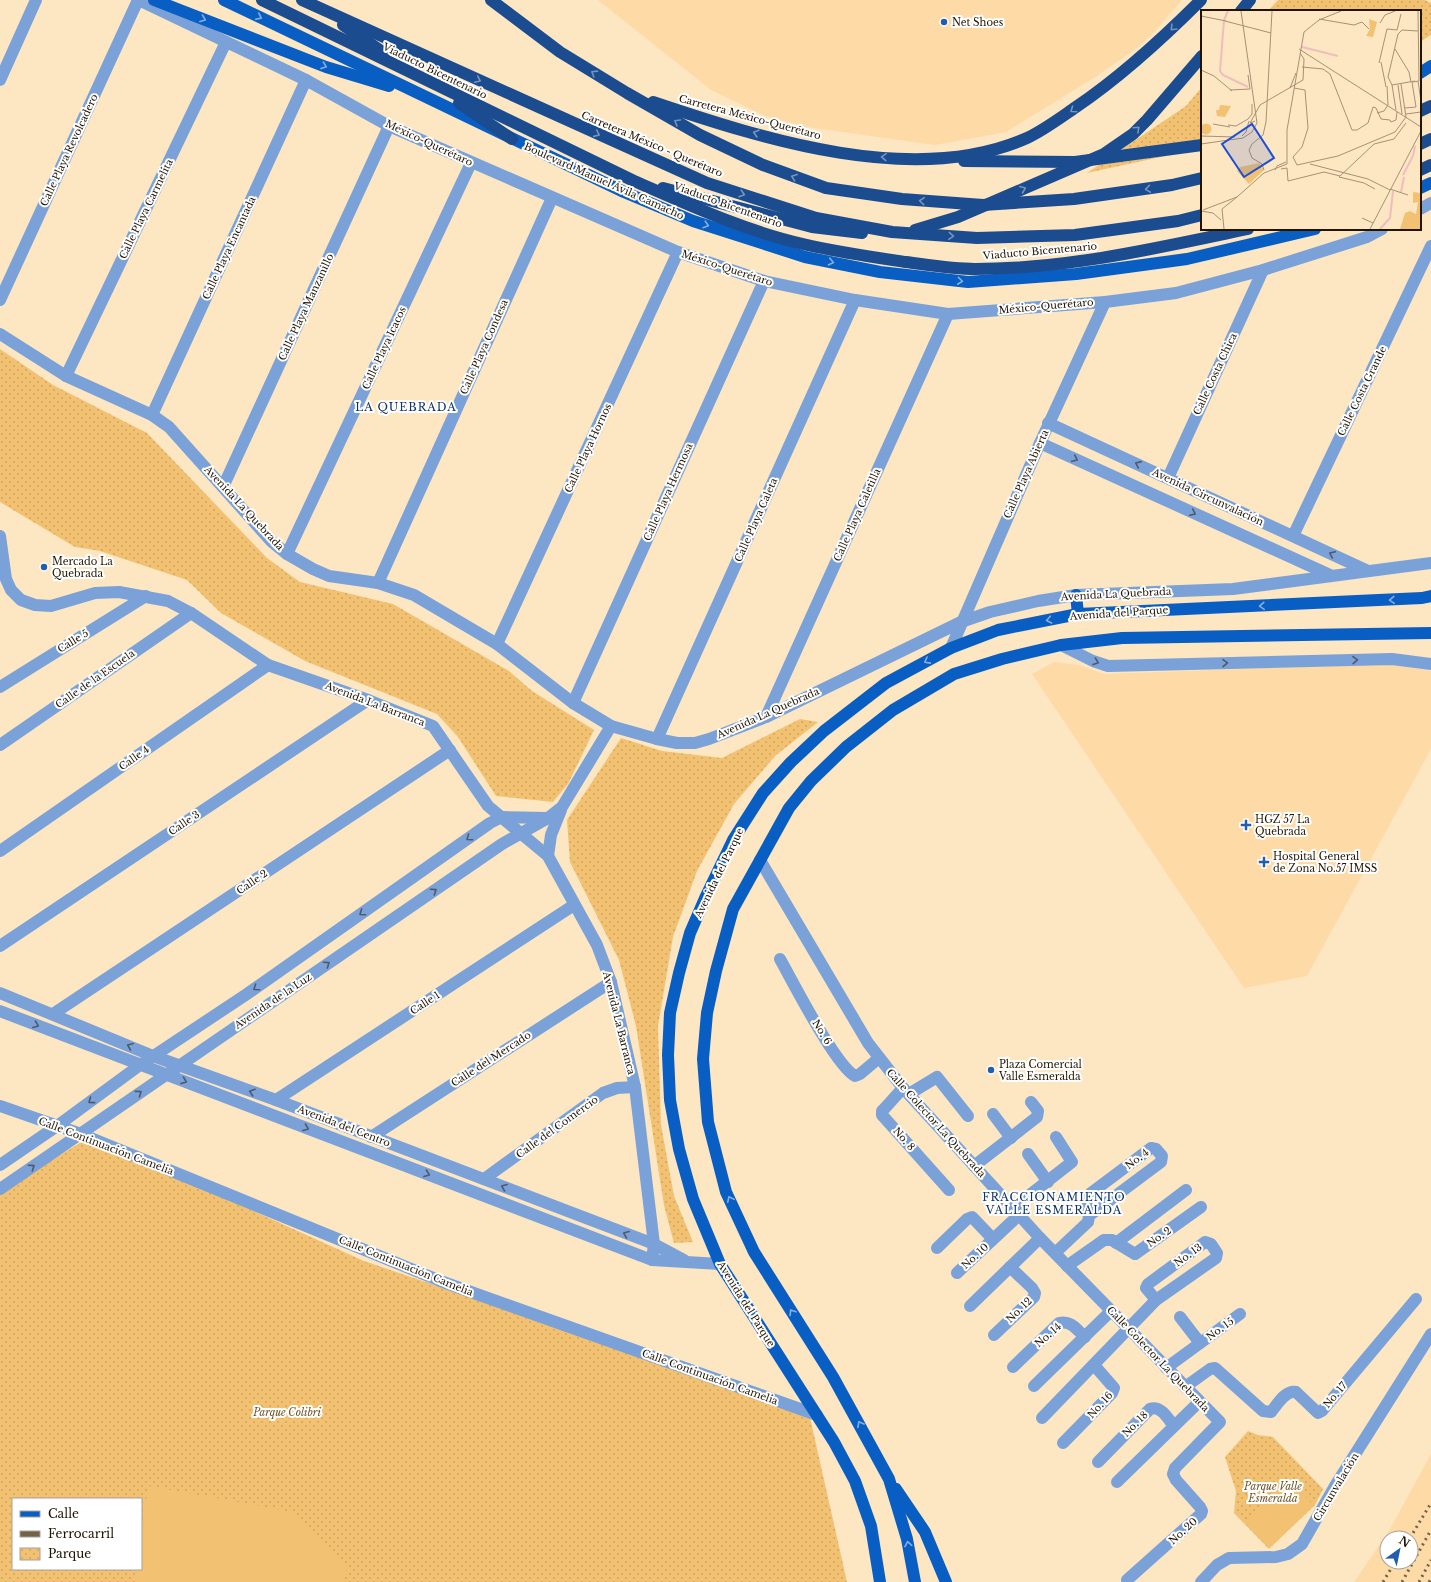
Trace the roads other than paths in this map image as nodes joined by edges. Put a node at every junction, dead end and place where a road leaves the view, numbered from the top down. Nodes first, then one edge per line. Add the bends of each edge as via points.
1 (36, 0) edge
2 (139, 0) edge
3 (154, 0) edge
4 (224, 0) edge
5 (262, 0) edge
6 (491, 0) edge
7 (1201, 0) edge
8 (1250, 0) edge
9 (307, 2) edge
10 (1242, 10) edge
11 (226, 42) junction
12 (1201, 57) edge
13 (1431, 66) edge
14 (1421, 72) edge
15 (0, 80) edge
16 (306, 80) junction
17 (627, 93) junction
18 (431, 100) junction
19 (1431, 106) edge
20 (1421, 111) edge
21 (389, 126) junction
22 (512, 139) junction
23 (1431, 139) edge
24 (1421, 144) edge
25 (1201, 145) edge
26 (912, 159) junction
27 (471, 163) junction
28 (1431, 165) edge
29 (1421, 170) edge
30 (1201, 178) edge
31 (634, 181) junction
32 (1431, 183) edge
33 (1421, 188) edge
34 (552, 198) junction
35 (1431, 203) edge
36 (1421, 208) edge
37 (1201, 215) edge
38 (1243, 230) edge
39 (1311, 230) edge
40 (1380, 230) edge
41 (1431, 246) edge
42 (678, 252) junction
43 (1263, 270) junction
44 (764, 281) junction
45 (0, 300) edge
46 (854, 300) junction
47 (1106, 302) junction
48 (948, 314) junction
49 (0, 334) edge
50 (66, 376) junction
51 (152, 415) junction
52 (1048, 423) junction
53 (1040, 443) junction
54 (1168, 478) junction
55 (223, 488) junction
56 (0, 536) edge
57 (1293, 536) junction
58 (287, 554) junction
59 (1431, 562) edge
60 (1368, 571) junction
61 (1330, 576) junction
62 (3, 580) edge
63 (378, 583) junction
64 (1076, 595) junction
65 (146, 596) junction
66 (1431, 596) edge
67 (191, 613) junction
68 (1078, 614) junction
69 (961, 622) junction
70 (1431, 632) edge
71 (497, 644) junction
72 (1061, 645) junction
73 (951, 648) junction
74 (1431, 664) edge
75 (268, 665) junction
76 (0, 687) edge
77 (368, 700) junction
78 (573, 703) junction
79 (766, 717) junction
80 (611, 726) junction
81 (657, 740) junction
82 (0, 746) edge
83 (450, 750) junction
84 (562, 807) junction
85 (502, 817) junction
86 (548, 818) junction
87 (521, 834) junction
88 (0, 851) edge
89 (548, 856) junction
90 (760, 860) junction
91 (574, 905) junction
92 (0, 946) edge
93 (780, 959) dead end
94 (611, 982) junction
95 (0, 993) edge
96 (0, 1011) edge
97 (53, 1014) junction
98 (153, 1056) junction
99 (879, 1058) junction
100 (140, 1065) junction
101 (178, 1066) junction
102 (165, 1074) junction
103 (635, 1087) junction
104 (906, 1091) junction
105 (276, 1100) junction
106 (1031, 1102) dead end
107 (0, 1106) edge
108 (993, 1114) dead end
109 (968, 1116) dead end
110 (57, 1126) junction
111 (81, 1134) junction
112 (371, 1137) junction
113 (1056, 1137) dead end
114 (1011, 1138) junction
115 (1028, 1154) dead end
116 (0, 1165) edge
117 (974, 1166) junction
118 (484, 1179) junction
119 (1048, 1182) junction
120 (0, 1189) edge
121 (949, 1190) dead end
122 (1186, 1190) dead end
123 (1201, 1208) dead end
124 (1016, 1211) junction
125 (1090, 1215) junction
126 (1040, 1238) junction
127 (993, 1239) junction
128 (1116, 1243) junction
129 (654, 1244) junction
130 (937, 1248) dead end
131 (1055, 1253) junction
132 (652, 1260) junction
133 (686, 1262) junction
134 (720, 1264) junction
135 (1067, 1266) junction
136 (1010, 1267) junction
137 (957, 1273) dead end
138 (1416, 1299) dead end
139 (1156, 1300) junction
140 (970, 1306) dead end
141 (1111, 1311) junction
142 (1240, 1314) dead end
143 (1180, 1317) dead end
144 (1129, 1329) junction
145 (1431, 1334) edge
146 (994, 1335) dead end
147 (1085, 1337) junction
148 (1200, 1343) junction
149 (1094, 1365) junction
150 (1013, 1367) dead end
151 (1166, 1368) junction
152 (1034, 1386) dead end
153 (1185, 1387) junction
154 (1199, 1402) junction
155 (817, 1415) junction
156 (1042, 1418) dead end
157 (1220, 1422) joint
158 (1174, 1426) junction
159 (1063, 1443) dead end
160 (1098, 1462) dead end
161 (889, 1479) junction
162 (1117, 1482) dead end
163 (1127, 1580) dead end
164 (880, 1582) edge
165 (915, 1582) edge
166 (946, 1582) edge
167 (1201, 1582) edge

1 - 15 street
2 - 11 street, México-Querétaro
2 - 45 street, Calle Playa Revolcadero
3 -> 18 main road via 326,66
4 -> 18 main road, Boulevard Manuel Ávila Camacho
5 - 31 highway, Viaducto Bicentenario
17 -> 6 highway via 560,52
7 -> 26 highway, Carretera México-Querétaro via 1166,35 1108,85 1048,127 987,152 947,158
8 - 10 highway
9 - 22 highway
9 -> 37 highway, Carretera México - Querétaro via 708,183 816,218 892,232 977,238 1075,235 1178,221
11 - 16 street, México-Querétaro
11 - 50 street, Calle Playa Carmelita
31 -> 12 highway via 831,231 887,234 930,227 1090,161 1110,150 1133,134 1147,120
13 - 14 main road
16 - 21 street, México-Querétaro
16 - 51 street, Calle Playa Encantada
26 -> 17 highway, Carretera México-Querétaro via 862,155 806,146 724,124
30 -> 17 highway via 1074,200 983,205 902,199 826,188 763,165 700,135
18 - 22 main road, Boulevard Manuel Ávila Camacho
19 - 20 highway
21 - 27 street, México-Querétaro
21 - 55 street, Calle Playa Manzanillo
22 -> 39 main road, Boulevard Manuel Ávila Camacho via 624,192 693,221 805,257 880,272 968,282 1076,274 1187,259
23 - 24 highway
25 - 26 highway via 1075,162
27 - 34 street, México-Querétaro
27 - 58 street, Calle Playa Icacos
28 - 29 highway
31 - 38 highway, Viaducto Bicentenario via 751,229 802,244 870,257 975,269 1080,262
32 - 33 main road
34 - 42 street, México-Querétaro
34 - 63 street, Calle Playa Condesa
35 - 36 street
40 - 43 street, México-Querétaro via 1368,237
41 - 57 street, Calle Costa Grande
42 - 44 street, México-Querétaro
42 - 71 street, Calle Playa Hornos
43 - 47 street, México-Querétaro via 1176,293
43 - 54 street, Calle Costa Chica
44 - 46 street, México-Querétaro
44 - 78 street, Calle Playa Hermosa
46 - 48 street, México-Querétaro
46 - 81 street, Calle Playa Caleta
47 - 48 street, México-Querétaro
47 - 52 street, Calle Playa Abierta
48 - 79 street, Calle Playa Caletilla
49 - 50 street, Avenida La Quebrada
50 - 51 street, Avenida La Quebrada
51 - 55 street, Avenida La Quebrada via 179,437
52 - 53 street, Calle Playa Abierta
54 -> 52 street, Avenida Circunvalación
53 -> 61 street, Avenida Circunvalación
53 - 69 street, Calle Playa Abierta
54 - 57 street, Avenida Circunvalación
55 - 58 street, Avenida La Quebrada
56 - 62 street, Avenida La Barranca
60 -> 57 street, Avenida Circunvalación
58 - 63 street, Avenida La Quebrada via 329,576
59 - 60 street, Avenida La Quebrada
60 - 61 street, Avenida La Quebrada
61 - 64 street, Avenida La Quebrada via 1233,589
62 - 65 street, Avenida La Barranca via 21,600 35,606 51,606 96,594 119,592
63 - 71 street, Avenida La Quebrada via 430,603
64 - 68 main road
64 - 69 street, Avenida La Quebrada via 990,612
65 - 67 street, Avenida La Barranca via 168,601
65 - 76 street, Calle 5
66 -> 68 main road, Avenida del Parque
67 - 75 street, Avenida La Barranca
67 - 82 street, Calle de la Escuela
68 -> 73 main road, Avenida del Parque via 998,630
69 - 73 street, Calle Playa Abierta
69 - 79 street, Avenida La Quebrada
70 - 72 main road via 1122,638
71 - 78 street, Avenida La Quebrada
72 -> 74 street via 1108,666 1392,659
72 - 90 main road via 954,674 893,710 846,747 811,781 789,808
73 -> 134 main road, Avenida del Parque via 886,683 824,731 791,762 763,793 733,840 690,933 670,1013 670,1100 679,1149 693,1199
75 - 77 street, Avenida La Barranca
75 - 88 street, Calle 4
77 - 83 street, Avenida La Barranca via 433,726
77 - 92 street, Calle 3
78 - 80 street, Avenida La Quebrada
79 - 81 street, Avenida La Quebrada via 695,743
80 - 81 street, Avenida La Quebrada
80 - 84 street, Avenida de la Luz
83 - 85 street, Avenida La Barranca via 480,796
83 - 97 street, Calle 2
84 - 86 street, Avenida de la Luz
84 - 89 street via 551,835
85 - 86 street, Avenida de la Luz
85 - 87 street, Avenida La Barranca
85 -> 98 street, Avenida de la Luz via 490,822 247,994
86 - 87 street, Avenida de la Luz
87 - 89 street, Avenida La Barranca
101 -> 87 street, Avenida de la Luz via 502,844
89 - 91 street, Avenida La Barranca
90 - 99 street, Calle Colector La Quebrada via 834,988
161 -> 90 main road via 833,1377 754,1252 726,1192 708,1122 703,1059 708,1006 723,939 733,908
91 - 94 street, Avenida La Barranca via 597,945
91 - 105 street, Calle 1
93 - 99 street, No. 6 via 849,1073 855,1076 860,1074
94 - 103 street, Avenida La Barranca
94 - 112 street, Calle del Mercado
95 - 97 street, Avenida del Centro
96 -> 100 street, Avenida del Centro
98 -> 97 street, Avenida del Centro
98 - 100 street, Avenida de la Luz
98 - 101 street, Avenida del Centro
99 - 104 street, Calle Colector La Quebrada
100 - 102 street, Avenida del Centro
100 -> 110 street, Avenida de la Luz
101 - 102 street, Avenida de la Luz
105 -> 101 street, Avenida del Centro
111 -> 102 street, Avenida de la Luz
102 -> 132 street, Avenida del Centro
103 - 118 street, Calle del Comercio via 617,1088 603,1093
103 - 129 street, Avenida La Barranca
104 - 109 street via 936,1077
104 - 117 street, Calle Colector La Quebrada
104 - 121 street, No. 8 via 884,1108 882,1115
105 - 112 street, Avenida del Centro
106 - 114 street via 1038,1111 1038,1117
107 - 110 street, Calle Continuación Camelia
108 - 114 street
110 - 111 street, Calle Continuación Camelia
110 - 116 street, Avenida de la Luz
120 -> 111 street, Avenida de la Luz
111 - 155 street, Calle Continuación Camelia via 443,1282
112 - 118 street, Avenida del Centro
113 - 119 street, No. 10 via 1072,1162
114 - 117 street
115 - 119 street
117 - 124 street, Calle Colector La Quebrada
129 -> 118 street, Avenida del Centro
119 - 124 street, No. 10
122 - 128 street, No. 2
123 - 128 street, No. 2 via 1135,1254
124 - 126 street, Calle Colector La Quebrada
124 - 127 street, No. 10
125 - 125 street, No. 4 via 1088,1201 1091,1193 1151,1148 1156,1149 1162,1156 1161,1162
125 - 131 street, No. 4 via 1088,1222
126 - 131 street, Calle Colector La Quebrada
126 - 136 street
127 - 130 street, No. 10 via 972,1217
127 - 137 street, No. 10
128 - 135 street via 1104,1240
129 - 132 street, Avenida La Barranca
129 - 133 street, Avenida del Centro
131 - 135 street, Calle Colector La Quebrada
132 - 133 street, Avenida del Centro
133 - 134 street, Avenida del Centro
134 - 155 main road, Avenida del Parque
135 - 141 street, Calle Colector La Quebrada
136 - 140 street
136 - 146 street, No. 12 via 1032,1288 1035,1292 1034,1297
138 - 153 street, No. 17 via 1318,1413 1292,1391 1288,1392 1271,1412 1263,1411 1215,1368
139 - 139 street, No. 13 via 1216,1258 1217,1253 1211,1244 1206,1242 1148,1284 1146,1288
139 - 144 street, No. 13
141 - 144 street, Calle Colector La Quebrada
141 - 147 street
142 - 148 street, No. 15
143 - 148 street, No. 15
144 - 149 street
144 - 151 street, Calle Colector La Quebrada
145 - 167 street, Circunvalación via 1335,1486 1302,1544 1288,1554 1276,1557 1229,1558 1217,1565
147 - 150 street, No. 14 via 1070,1323 1059,1323
147 - 152 street
148 - 151 street, No. 15
149 - 156 street
149 - 159 street, No. 16 via 1111,1383 1114,1388 1112,1394
151 - 153 street, Calle Colector La Quebrada
153 - 154 street, Calle Colector La Quebrada
154 - 157 street, Calle Colector La Quebrada
154 - 158 street
155 - 164 main road, Avenida del Parque via 855,1481 871,1526
157 - 163 street, No. 20 via 1175,1468 1173,1474 1200,1507 1201,1514
158 - 160 street, No. 18 via 1159,1409 1150,1409
158 - 162 street
165 -> 161 main road via 907,1539
161 - 166 main road via 925,1532

